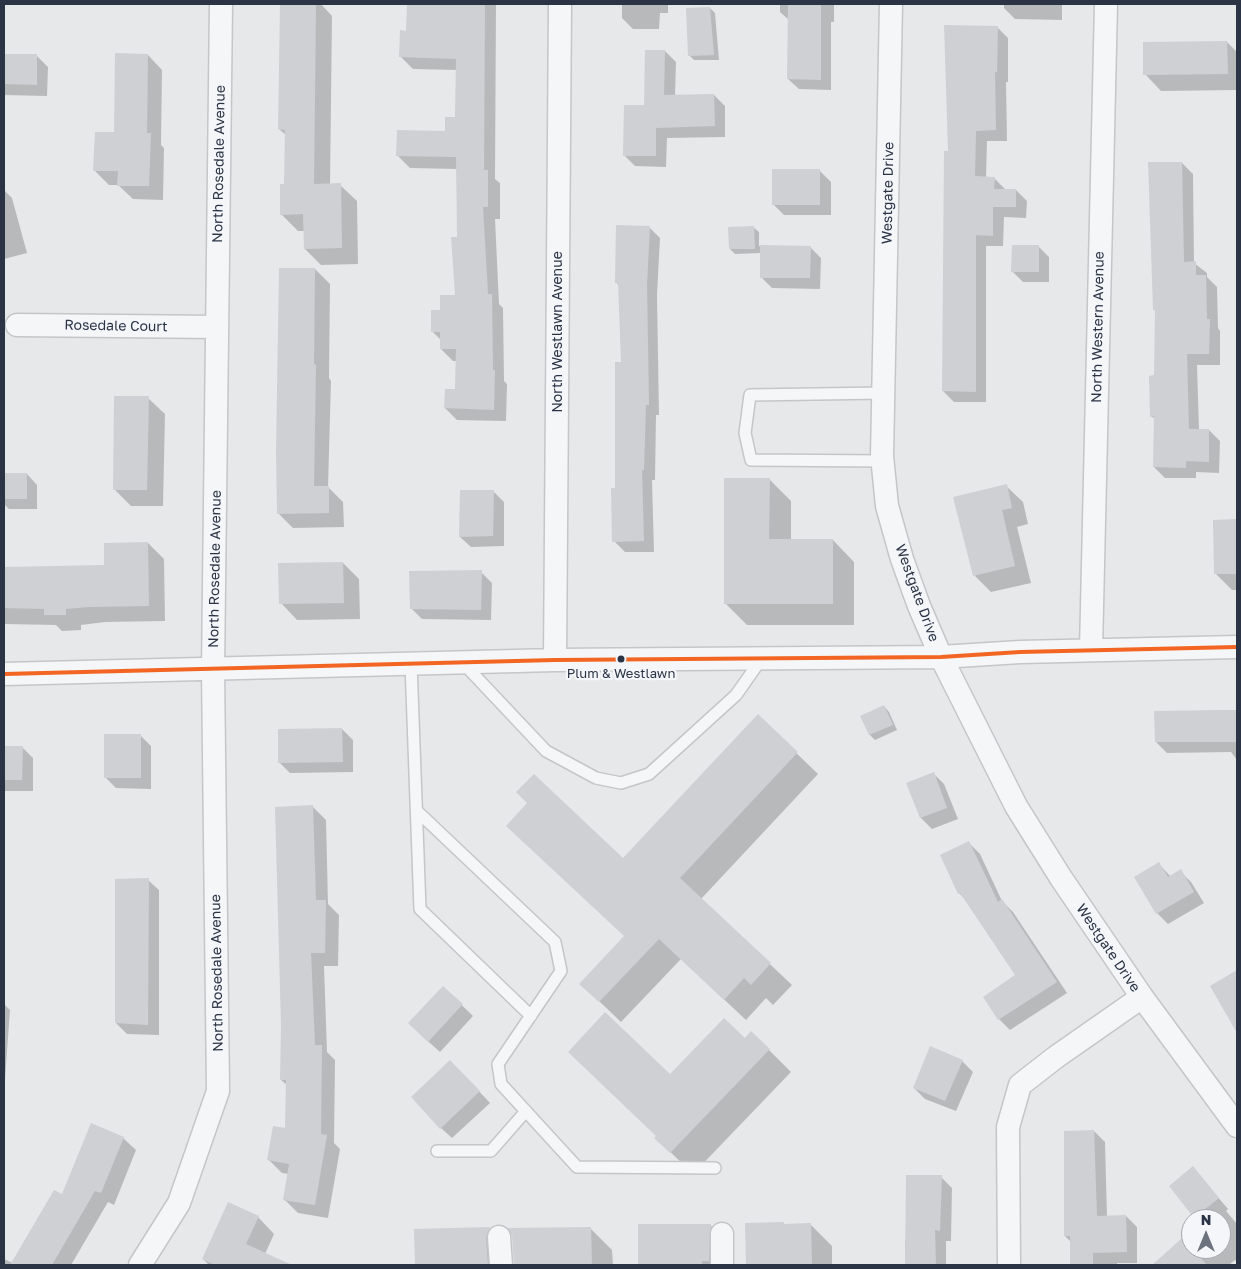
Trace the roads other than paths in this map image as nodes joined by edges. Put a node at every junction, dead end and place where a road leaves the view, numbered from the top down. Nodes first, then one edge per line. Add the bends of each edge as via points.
1 (221, 4) edge
2 (560, 4) edge
3 (891, 4) edge
4 (1106, 4) edge
5 (17, 325) dead end
6 (216, 328) junction
7 (884, 393) junction
8 (883, 461) junction
9 (1237, 647) edge
10 (1091, 650) junction
11 (941, 657) junction
12 (762, 658) junction
13 (554, 660) junction
14 (463, 663) junction
15 (411, 664) junction
16 (213, 670) junction
17 (4, 674) edge
18 (416, 811) junction
19 (1142, 997) junction
20 (531, 1016) junction
21 (526, 1111) junction
22 (1237, 1126) edge
23 (438, 1151) dead end
24 (715, 1168) dead end
25 (722, 1234) dead end
26 (499, 1236) dead end
27 (140, 1265) edge
28 (501, 1265) edge
29 (722, 1265) edge
30 (1009, 1265) edge

1 - 6 street, North Rosedale Avenue
2 - 13 street, North Westlawn Avenue
3 - 7 street, Westgate Drive
4 - 10 street, North Western Avenue
5 - 6 street, Rosedale Court
6 - 16 street, North Rosedale Avenue
7 - 8 street, Westgate Drive
7 - 8 lane via 750,395 745,433 751,460
8 - 11 street, Westgate Drive via 887,506 902,559
9 - 10 street
10 - 11 street
11 - 12 street
11 - 19 street, Westgate Drive via 1016,806
12 - 13 street
12 - 14 lane via 736,695 649,774 621,783 596,778 546,752
13 - 14 street
14 - 15 street
15 - 16 street
15 - 18 lane
16 - 17 street
16 - 27 street, North Rosedale Avenue via 218,1091 179,1203
18 - 20 lane via 420,909
18 - 20 lane via 555,942 561,971
19 - 22 street, Westgate Drive
19 - 30 street via 1020,1085 1008,1127
20 - 21 lane via 498,1064 501,1084
21 - 23 lane via 491,1151
21 - 24 lane via 577,1167
25 - 29 street
26 - 28 street

